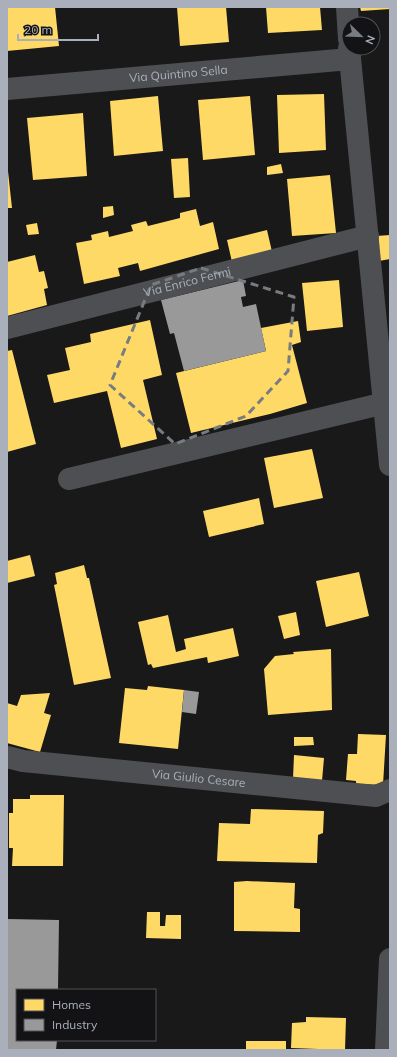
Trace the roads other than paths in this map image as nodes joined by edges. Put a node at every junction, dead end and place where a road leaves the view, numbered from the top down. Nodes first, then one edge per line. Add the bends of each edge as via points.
1 (341, 50) edge
2 (351, 56) edge
3 (7, 88) edge
4 (368, 236) junction
5 (383, 314) edge
6 (7, 328) edge
7 (386, 392) edge
8 (390, 465) edge
9 (69, 479) dead end
10 (7, 757) edge
11 (390, 790) edge
12 (390, 959) edge
13 (386, 1050) edge

1 - 3 street, Via Quintino Sella
2 - 4 street
4 - 5 street
4 - 6 street, Via Enrico Fermi
5 - 7 street
7 - 8 street
7 - 9 street
10 - 11 street, Via Giulio Cesare via 22,761 376,796
12 - 13 street

